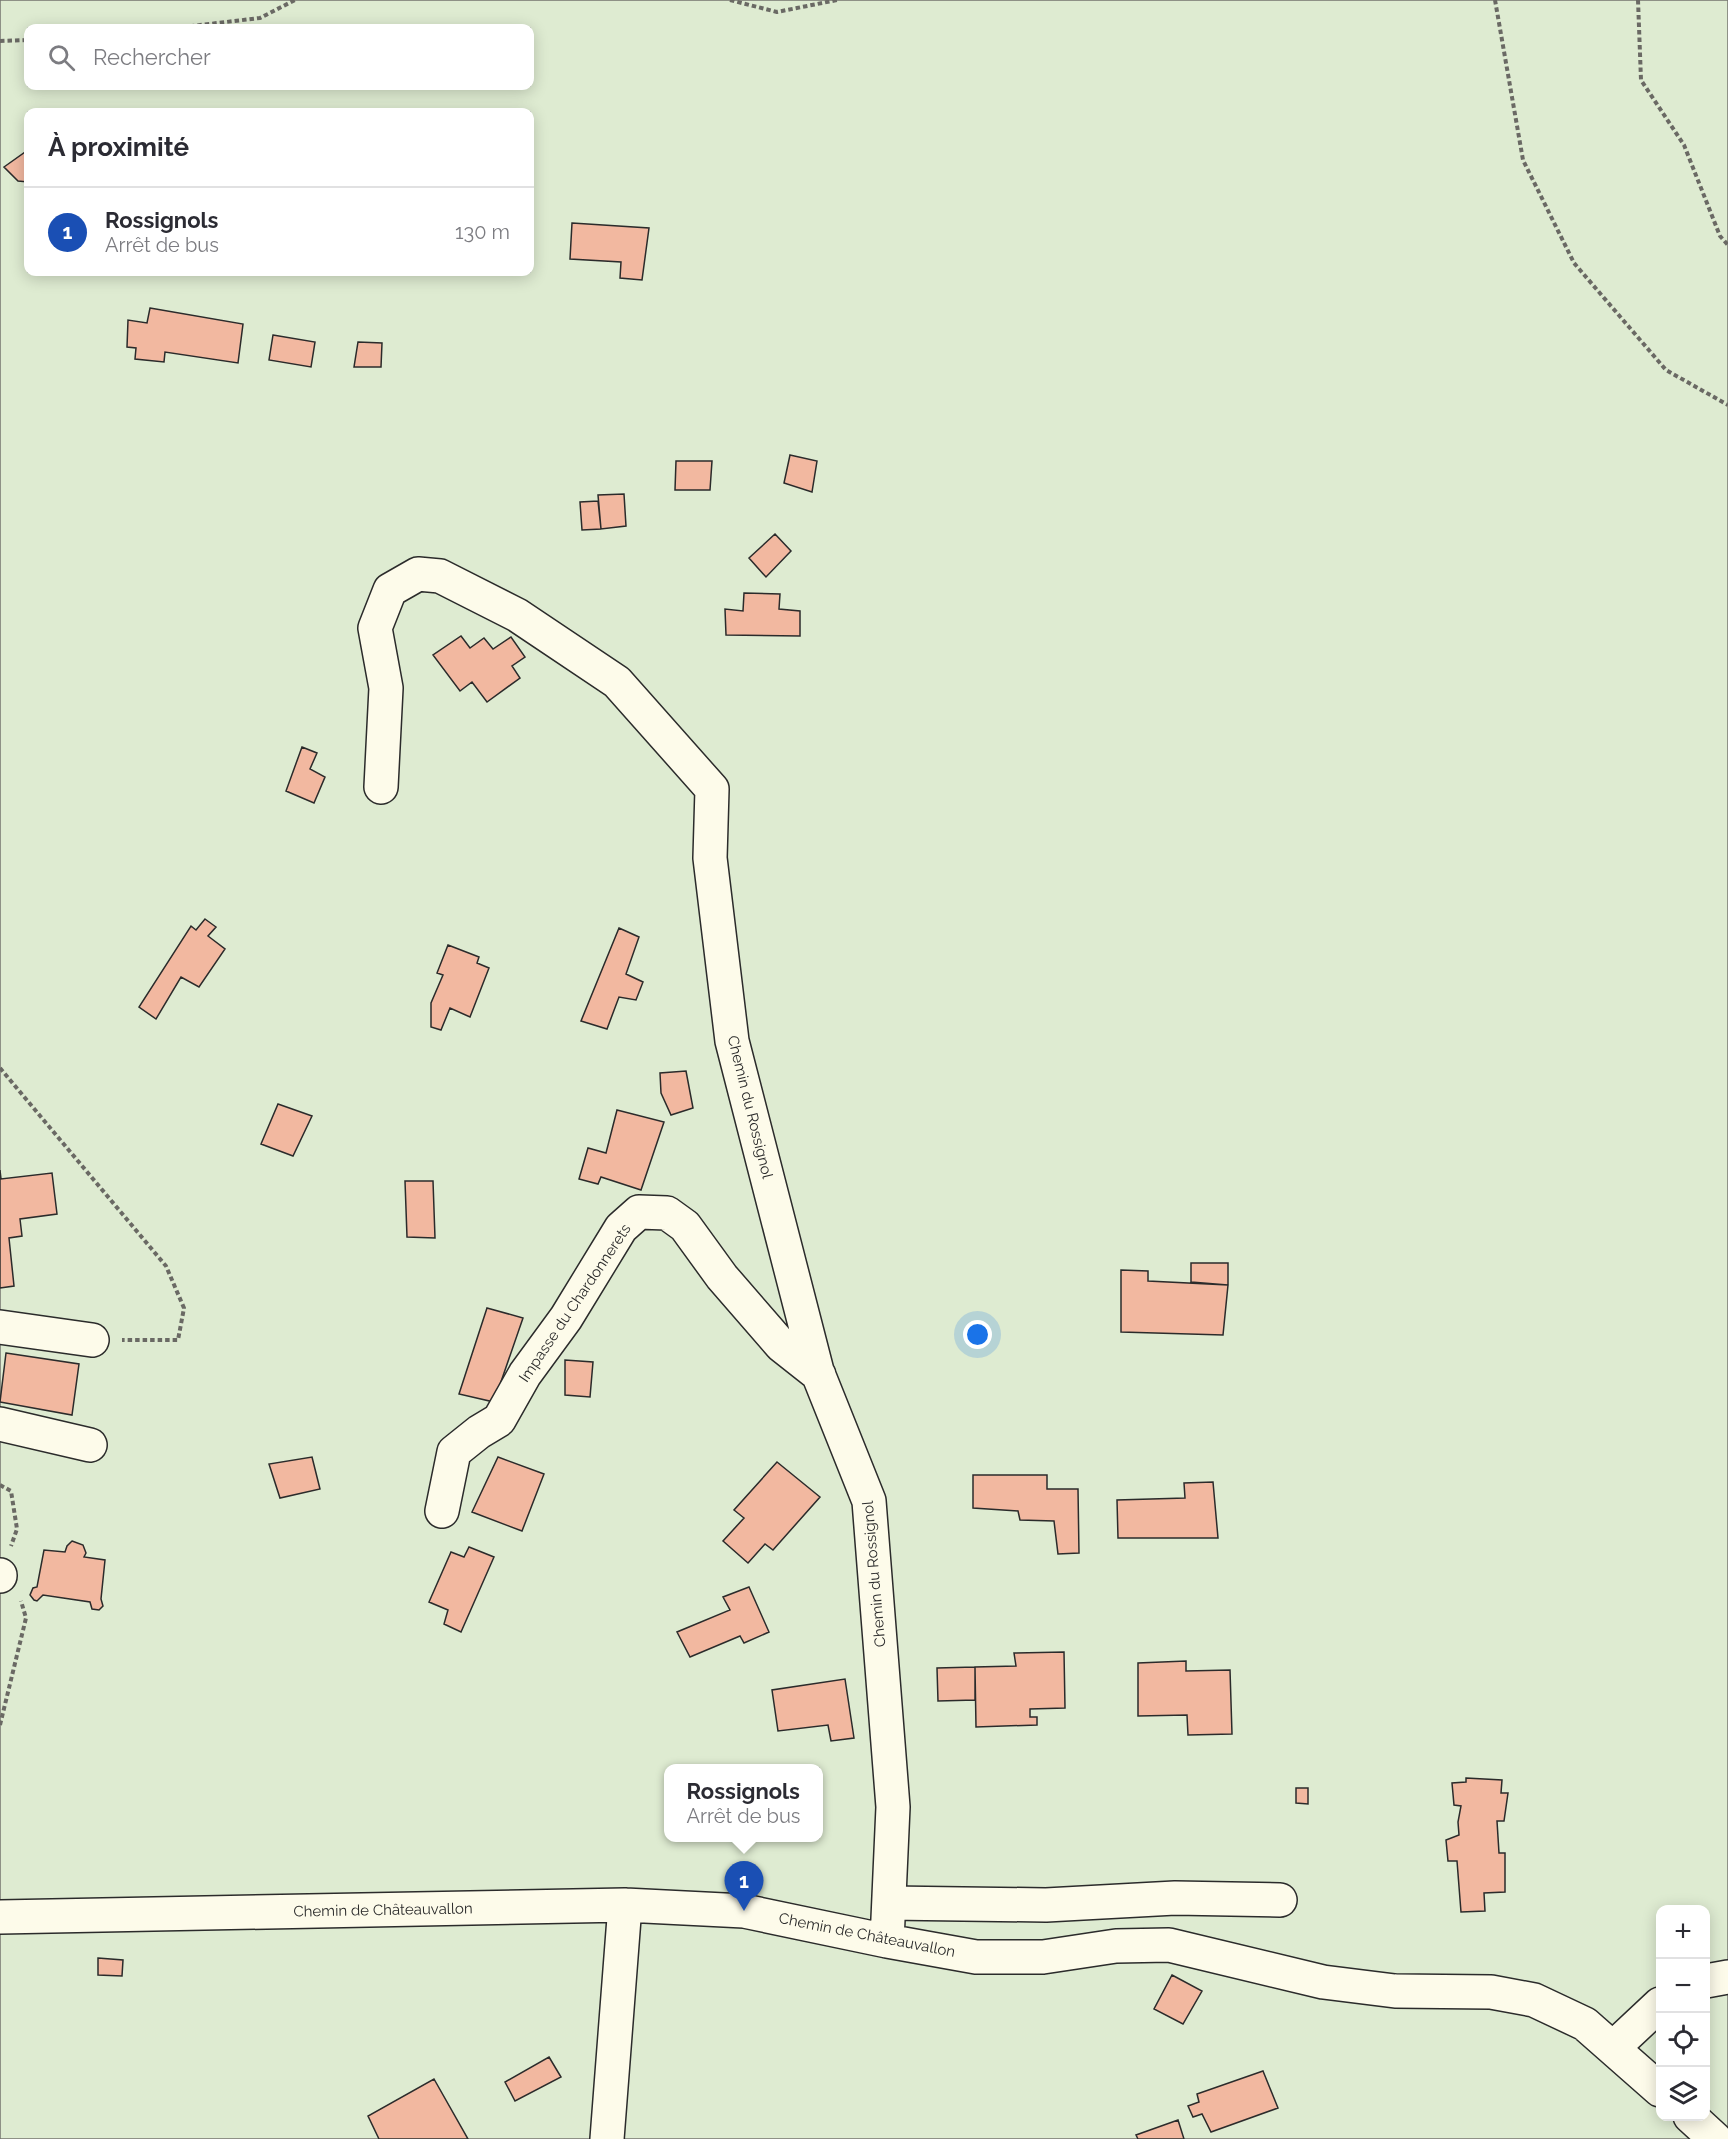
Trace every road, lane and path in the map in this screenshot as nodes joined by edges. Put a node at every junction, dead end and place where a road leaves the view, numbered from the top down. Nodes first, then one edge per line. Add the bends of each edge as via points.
1 (295, 0) edge
2 (730, 0) edge
3 (837, 0) edge
4 (1495, 0) edge
5 (1638, 0) edge
6 (209, 24) edge
7 (24, 40) edge
8 (0, 41) edge
9 (1728, 245) edge
10 (1728, 405) edge
11 (381, 787) dead end
12 (0, 1068) edge
13 (0, 1327) edge
14 (92, 1340) joint
15 (819, 1376) junction
16 (0, 1424) edge
17 (90, 1445) dead end
18 (442, 1511) dead end
19 (1280, 1900) dead end
20 (889, 1903) junction
21 (625, 1905) junction
22 (0, 1917) edge
23 (887, 1941) junction
24 (1728, 1977) edge
25 (1710, 1980) edge
26 (1656, 2008) edge
27 (1613, 2048) junction
28 (1656, 2086) edge
29 (1695, 2121) edge
30 (607, 2139) edge
31 (1715, 2139) edge

1 - 6 path via 260,18
2 - 3 path via 777,12
4 - 10 path via 1523,160 1574,263 1666,370
5 - 9 path via 1641,80 1684,145 1720,236
7 - 8 path
11 - 15 street, Chemin du Rossignol via 386,688 375,628 390,590 418,574 440,576 517,615 616,682 712,789 710,858 732,1041
12 - 14 path via 166,1266 184,1308 178,1340
13 - 14 street
15 - 18 street, Impasse du Chardonnerets via 781,1345 722,1277 685,1226 667,1213 639,1212 621,1228 499,1420 454,1452
15 - 20 street, Chemin du Rossignol via 869,1501 893,1807
16 - 17 street
19 - 20 street via 1175,1898 1046,1905
20 - 23 street, Chemin du Rossignol
21 - 22 street, Chemin de Châteauvallon
21 - 23 street, Chemin de Châteauvallon via 744,1911
21 - 30 street
23 - 27 street, Chemin de Châteauvallon via 976,1957 1043,1957 1116,1946 1168,1945 1323,1982 1395,1991 1491,1992 1534,2000 1586,2024
24 - 25 street
26 - 27 street
27 - 28 street, Chemin de Châteauvallon
29 - 31 street

